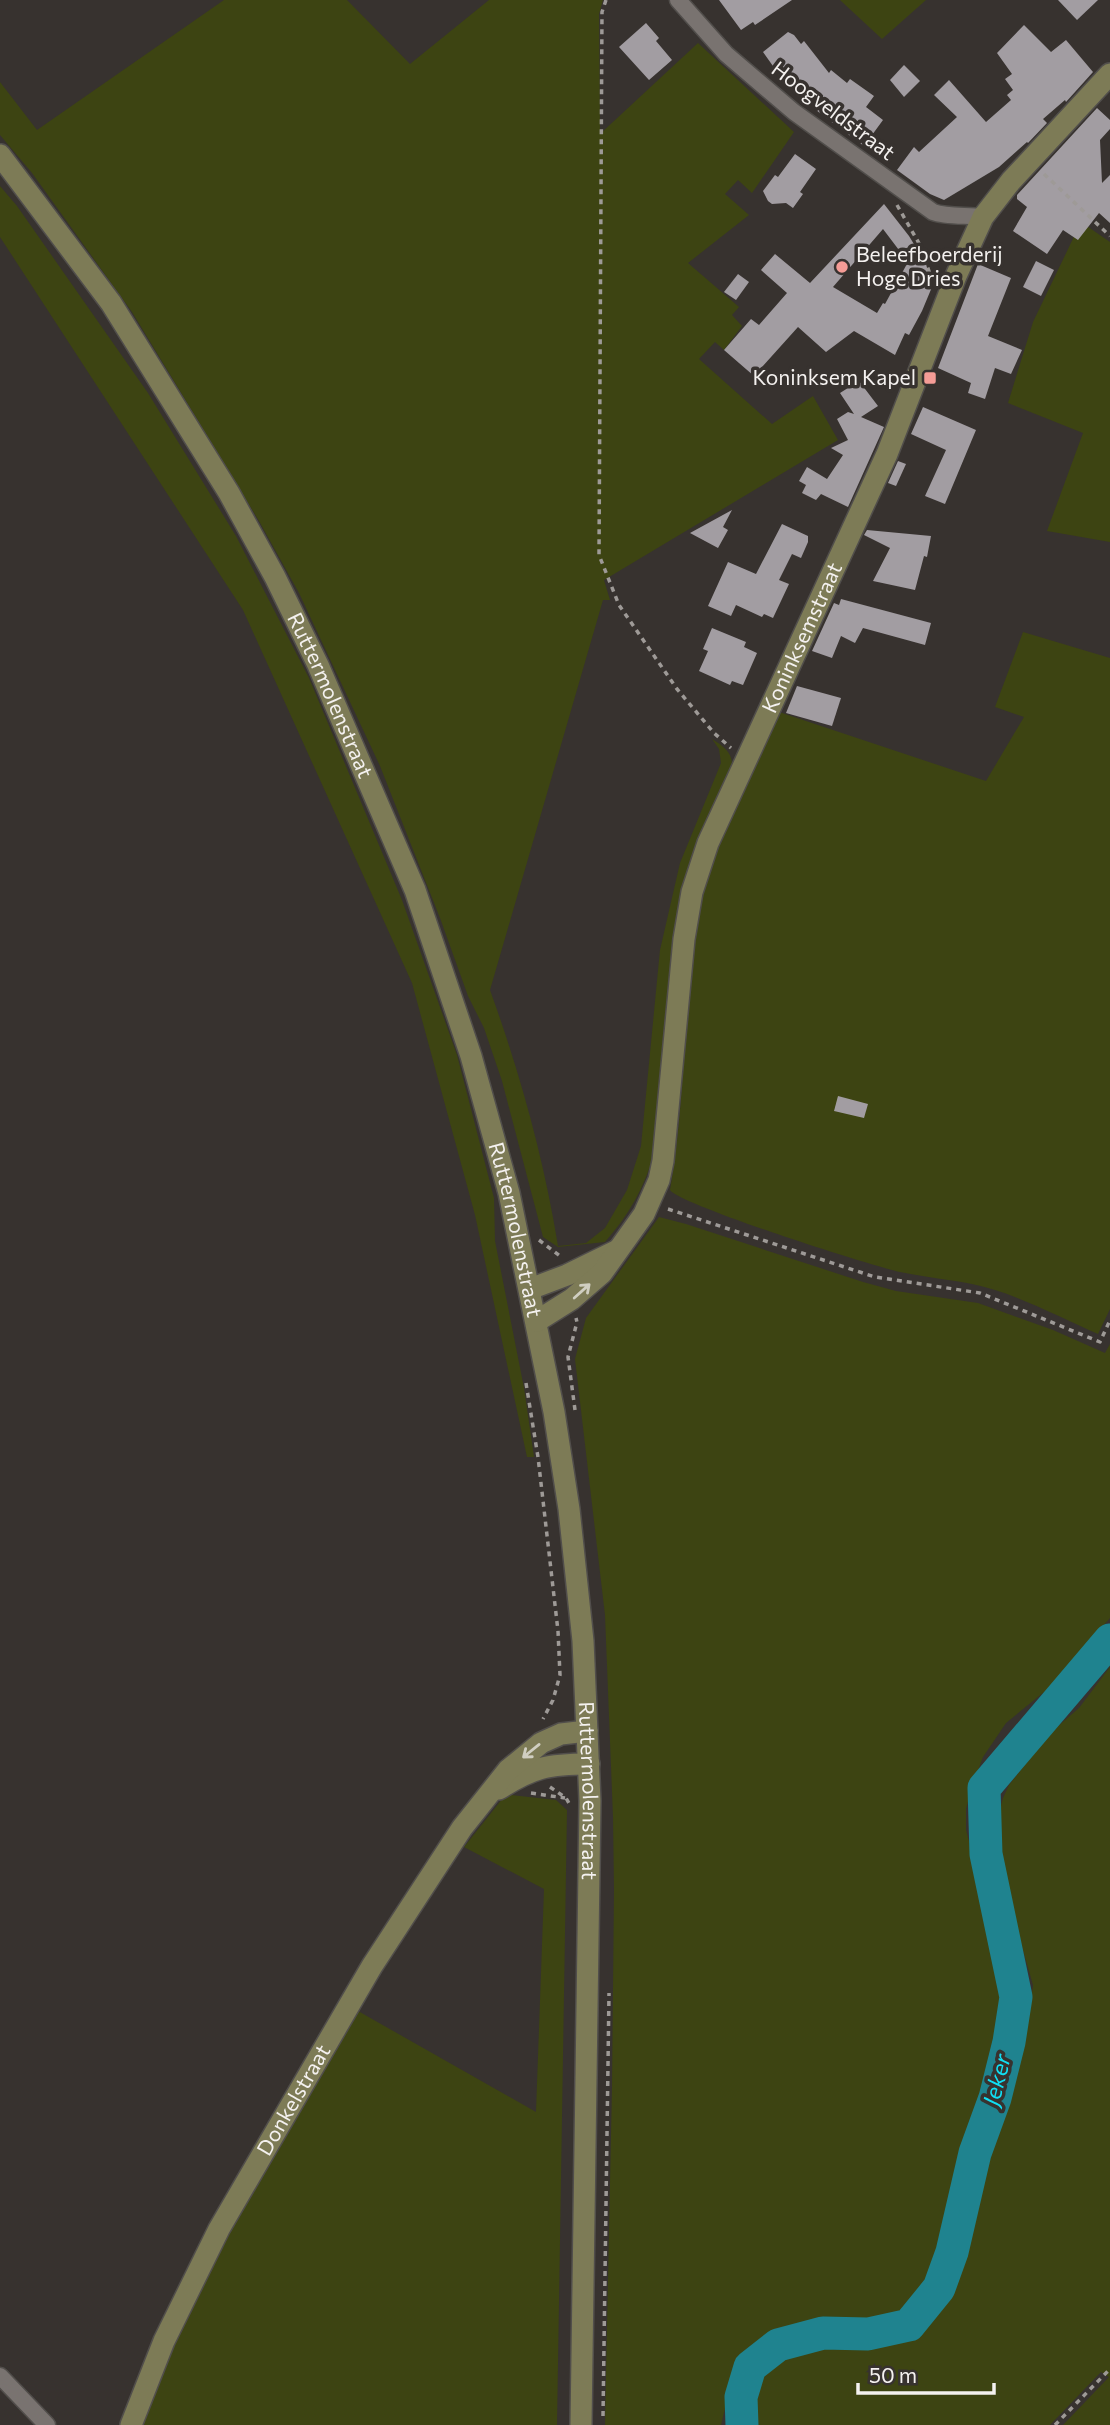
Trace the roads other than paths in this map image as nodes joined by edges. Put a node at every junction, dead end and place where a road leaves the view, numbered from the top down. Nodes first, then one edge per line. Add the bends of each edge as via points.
1 (678, 0) edge
2 (1110, 74) edge
3 (0, 155) edge
4 (983, 217) junction
5 (616, 1251) junction
6 (530, 1289) junction
7 (537, 1321) junction
8 (587, 1731) junction
9 (589, 1764) junction
10 (490, 1795) junction
11 (0, 2376) edge
12 (47, 2425) edge
13 (131, 2425) edge
14 (581, 2425) edge

1 - 4 street, Hoogveldstraat via 726,54 784,104 889,181 943,216
2 - 4 street, Koninksemstraat
3 - 6 street, Ruttermolenstraat via 111,303 229,493 318,665 415,890 444,972 506,1180
4 - 5 street, Koninksemstraat via 887,454 708,843 692,892 684,939 663,1161 650,1203
5 - 6 street, Koninksemstraat
7 -> 5 street, Koninksemstraat via 602,1273
6 - 7 street, Ruttermolenstraat
7 - 8 street, Ruttermolenstraat via 569,1509
8 - 9 street, Ruttermolenstraat
8 -> 10 street, Donkelstraat via 561,1734 541,1743 508,1770
9 - 10 street, Donkelstraat via 553,1764
9 - 14 street, Ruttermolenstraat via 581,1804
10 - 13 street, Donkelstraat via 462,1828 372,1966 219,2229 164,2341
11 - 12 street

